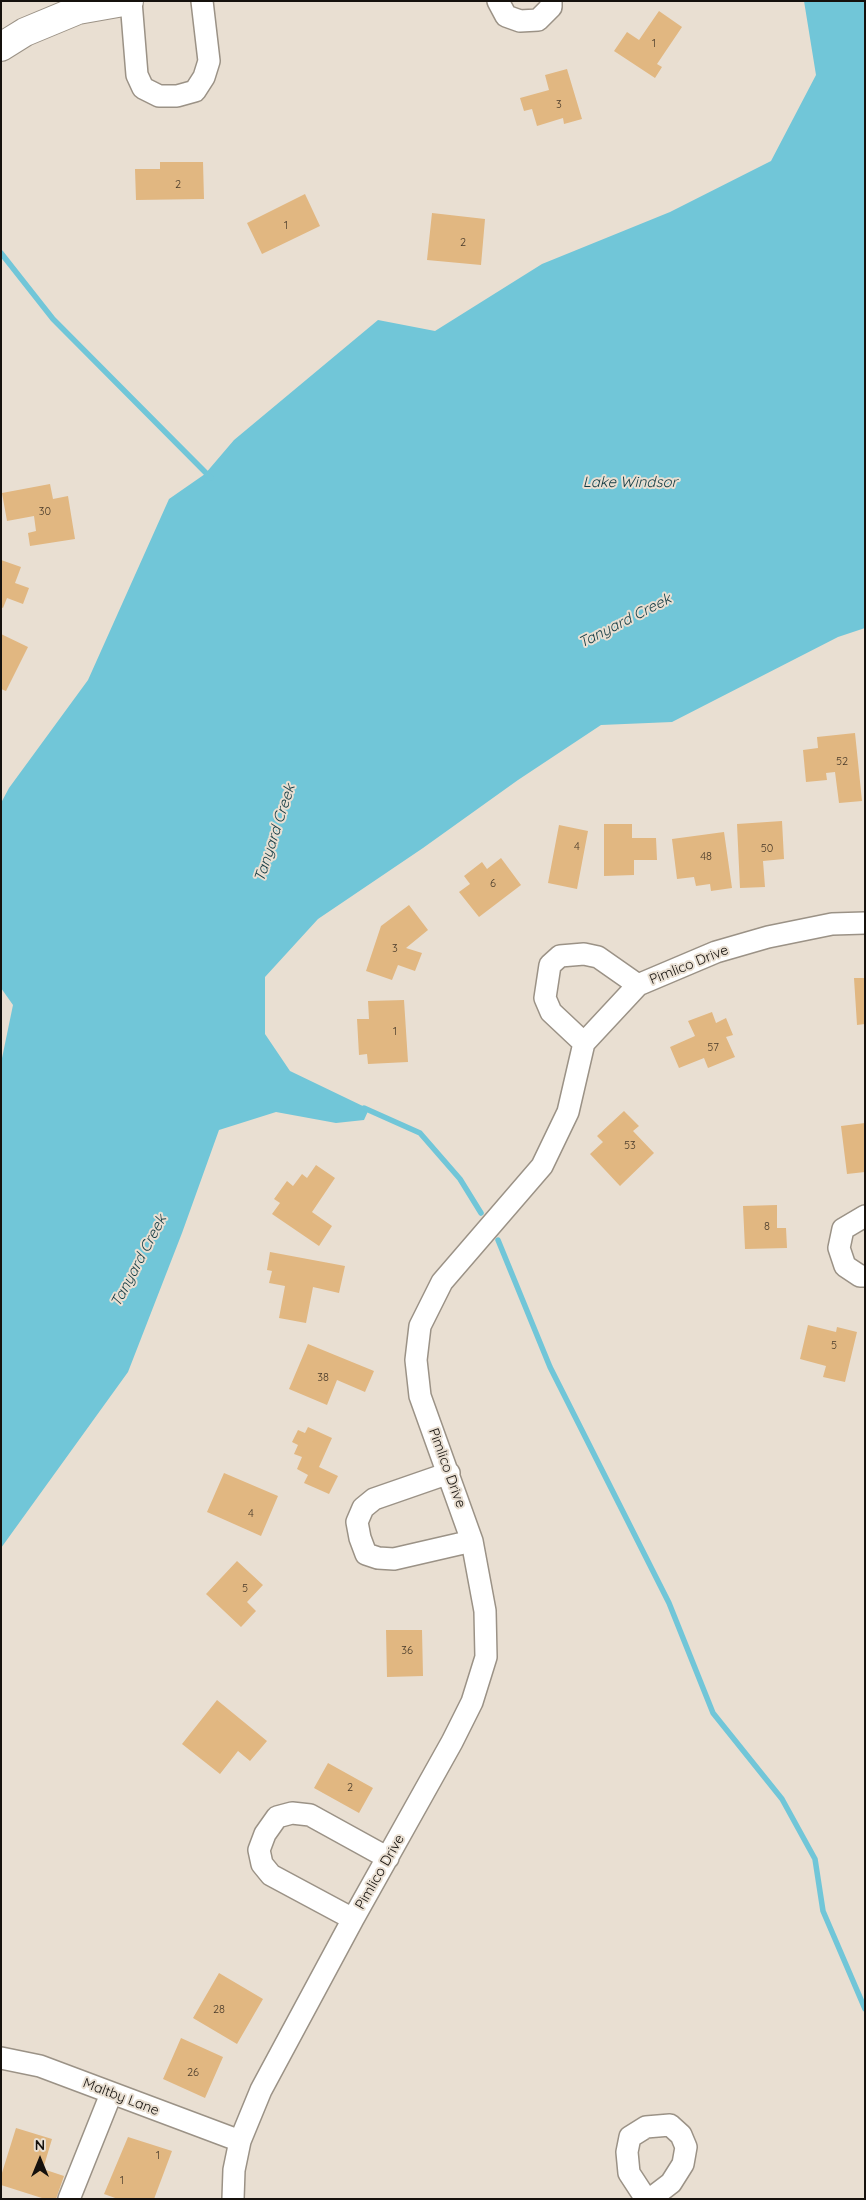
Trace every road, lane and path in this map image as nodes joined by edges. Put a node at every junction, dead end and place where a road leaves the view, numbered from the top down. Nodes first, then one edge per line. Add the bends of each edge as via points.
1 (130, 1) edge
2 (202, 1) edge
3 (498, 1) edge
4 (551, 1) edge
5 (1, 47) edge
6 (865, 923) edge
7 (638, 986) junction
8 (584, 1043) junction
9 (865, 1216) edge
10 (865, 1276) edge
11 (449, 1473) junction
12 (472, 1541) junction
13 (388, 1858) junction
14 (353, 1919) junction
15 (1, 2058) edge
16 (111, 2094) junction
17 (240, 2141) junction
18 (69, 2199) edge
19 (233, 2199) edge
20 (646, 2199) edge
21 (650, 2199) edge

1 - 2 street via 137,75 143,88 159,96 178,96 194,91 204,77 209,61
1 - 5 street via 78,10 25,32
3 - 4 street via 506,16 520,21 538,20 550,7
6 - 7 street, Pimlico Drive via 832,924 768,937 716,952
7 - 8 street, Pimlico Drive
7 - 8 street via 598,957 584,954 560,956 550,965 545,998 551,1012
8 - 11 street, Pimlico Drive via 568,1112 542,1166 442,1282 420,1326 416,1360 420,1396
9 - 10 street via 843,1229 839,1248 845,1266
11 - 12 street, Pimlico Drive
11 - 12 street via 374,1499 363,1508 357,1522 360,1538 366,1554 394,1559
12 - 13 street, Pimlico Drive via 485,1611 486,1657 472,1702
13 - 14 street, Pimlico Drive
13 - 14 street via 310,1815 292,1813 277,1817 265,1834 258,1850 262,1864 271,1875
14 - 17 street, Pimlico Drive via 262,2090
15 - 16 street, Maltby Lane via 40,2066
16 - 17 street, Maltby Lane
16 - 18 street
17 - 19 street, Pimlico Drive
20 - 21 street via 629,2173 627,2152 630,2137 646,2127 670,2125 681,2135 686,2147 683,2164 670,2183

